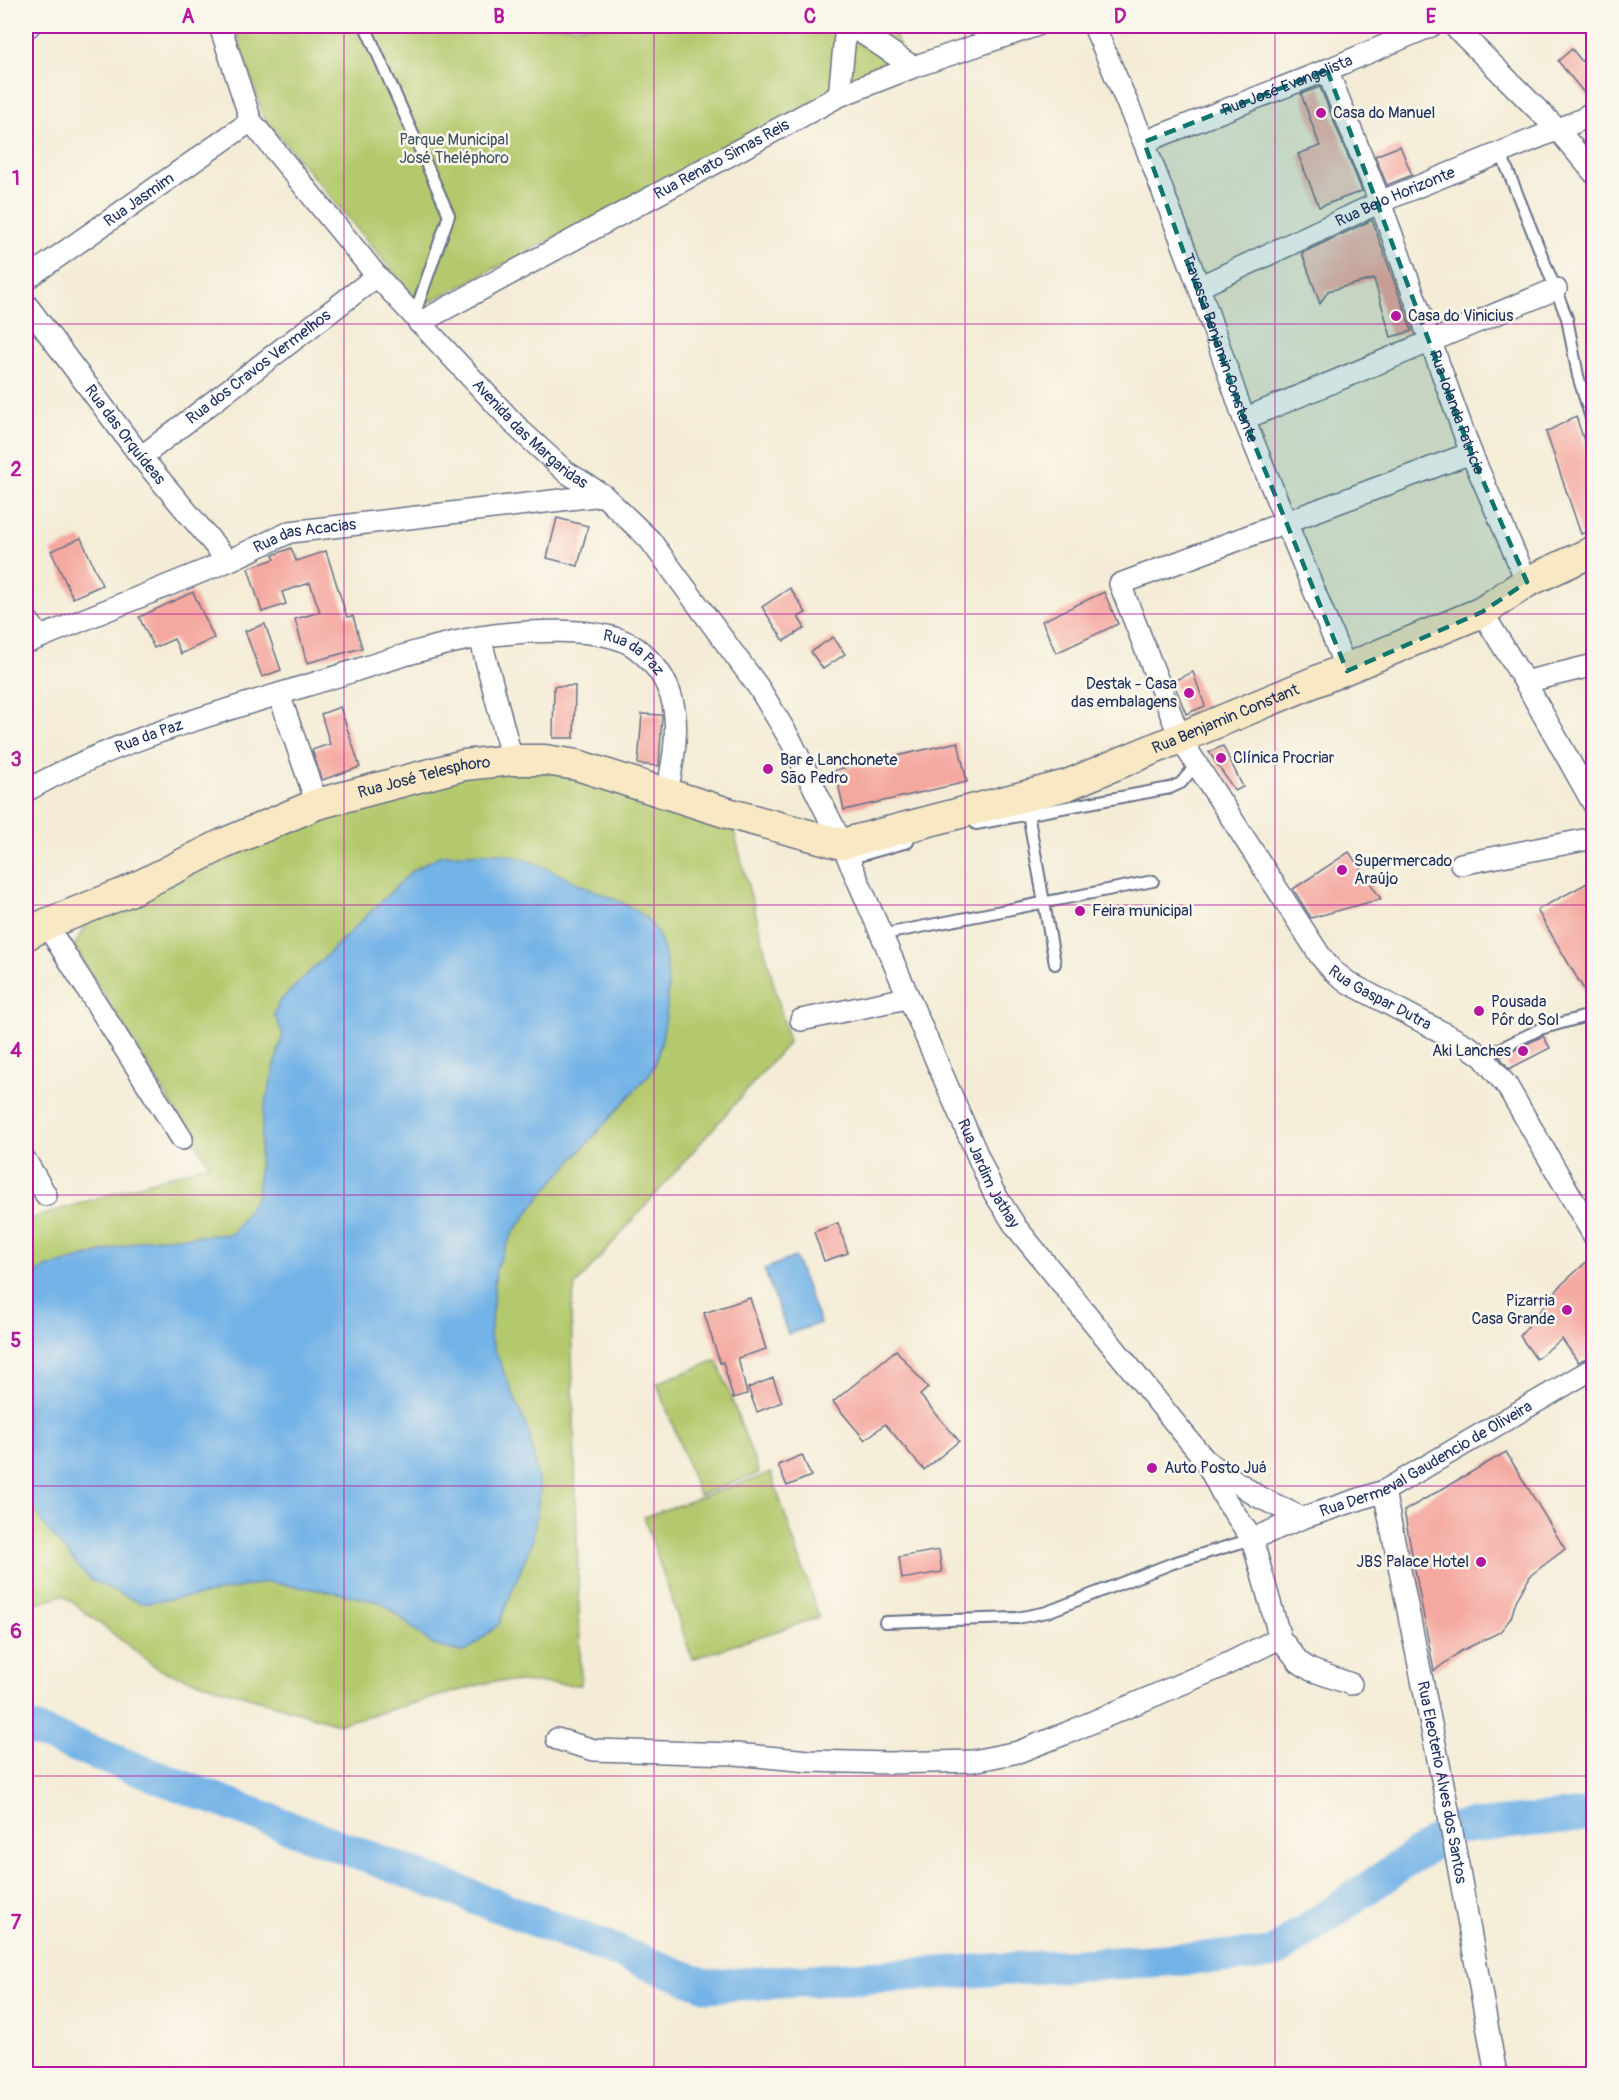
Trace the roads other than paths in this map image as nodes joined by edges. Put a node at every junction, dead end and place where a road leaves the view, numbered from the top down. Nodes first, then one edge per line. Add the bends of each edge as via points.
1 (29, 26) edge
2 (220, 26) edge
3 (365, 26) edge
4 (846, 26) edge
5 (852, 26) edge
6 (1035, 26) edge
7 (1094, 26) edge
8 (1431, 26) edge
9 (1454, 26) edge
10 (26, 28) edge
11 (913, 67) junction
12 (1327, 70) junction
13 (839, 96) junction
14 (1593, 110) edge
15 (251, 121) junction
16 (1558, 130) junction
17 (1144, 142) junction
18 (1500, 152) junction
19 (1593, 172) edge
20 (1380, 202) junction
21 (377, 276) junction
22 (26, 279) edge
23 (1199, 287) junction
24 (1556, 289) junction
25 (26, 304) edge
26 (417, 320) junction
27 (1431, 342) junction
28 (1244, 419) junction
29 (1593, 428) edge
30 (1471, 453) junction
31 (141, 457) junction
32 (603, 495) junction
33 (1285, 524) junction
34 (1593, 551) edge
35 (228, 561) junction
36 (1527, 582) junction
37 (1482, 612) junction
38 (26, 618) edge
39 (480, 637) junction
40 (33, 640) edge
41 (1593, 665) edge
42 (1347, 671) junction
43 (1525, 682) junction
44 (279, 694) junction
45 (1189, 752) junction
46 (512, 760) junction
47 (26, 791) edge
48 (667, 793) junction
49 (317, 804) junction
50 (1027, 805) junction
51 (1593, 805) edge
52 (967, 825) dead end
53 (924, 837) dead end
54 (1593, 838) edge
55 (845, 852) junction
56 (1461, 864) dead end
57 (1154, 881) dead end
58 (1045, 904) junction
59 (36, 929) edge
60 (879, 935) junction
61 (1055, 964) dead end
62 (908, 998) junction
63 (1593, 1014) edge
64 (801, 1020) dead end
65 (1483, 1057) junction
66 (182, 1139) dead end
67 (26, 1161) edge
68 (46, 1195) dead end
69 (1593, 1236) edge
70 (1593, 1368) edge
71 (1205, 1460) junction
72 (1384, 1491) junction
73 (1302, 1518) junction
74 (1251, 1539) junction
75 (885, 1622) dead end
76 (1280, 1638) junction
77 (1351, 1684) dead end
78 (557, 1739) dead end
79 (1496, 2074) edge

1 - 10 street
2 - 15 street, Avenida das Margaridas
3 - 26 lane via 449,215
4 - 13 street
5 - 11 street
6 - 11 street, Rua Renato Simas Reis
7 - 17 street, Travessa Benjamin Constante
8 - 12 street, Rua José Evangelista
9 - 16 street
11 - 13 street, Rua Renato Simas Reis
12 - 17 street, Rua José Evangelista
12 - 20 street, Rua Iolanda Patrícia
13 - 26 street, Rua Renato Simas Reis
14 - 16 street, Rua Belo Horizonte
15 - 21 street, Avenida das Margaridas
15 - 22 street, Rua Jasmim
16 - 18 street, Rua Belo Horizonte
16 - 19 street
17 - 23 street, Travessa Benjamin Constante
18 - 20 street, Rua Belo Horizonte
18 - 24 lane
20 - 23 street, Rua Belo Horizonte
20 - 27 street, Rua Iolanda Patrícia
21 - 26 street, Avenida das Margaridas
21 - 31 street, Rua dos Cravos Vermelhos
23 - 28 street, Travessa Benjamin Constante
24 - 27 street
24 - 29 lane via 1567,318
25 - 31 street, Rua das Orquídeas
26 - 32 street, Avenida das Margaridas via 519,429 566,472
27 - 28 street
27 - 30 street, Rua Iolanda Patrícia
28 - 33 street, Travessa Benjamin Constante
30 - 33 street
30 - 36 street, Rua Iolanda Patrícia
31 - 35 street, Rua das Orquídeas
32 - 35 street, Rua das Acacias via 290,532
32 - 55 street, Avenida das Margaridas via 650,540 759,687 791,741
33 - 42 street, Travessa Benjamin Constante
33 - 45 street, Rua Gaspar Dutra via 1120,584
34 - 36 street, Rua Benjamin Constant
35 - 40 street, Rua das Acacias
36 - 37 street, Rua Benjamin Constant
37 - 42 street, Rua Benjamin Constant
37 - 43 street
38 - 40 street
39 - 44 street, Rua da Paz
39 - 46 street
39 - 48 street, Rua da Paz via 584,633 616,639 636,648 659,673 675,702 673,765
41 - 43 street
42 - 45 street, Rua Benjamin Constant
43 - 51 street
44 - 47 street, Rua da Paz via 108,753
44 - 49 street
45 - 50 street, Rua Benjamin Constant via 1067,785
45 - 50 lane via 1181,783 1170,788
45 - 65 street, Rua Gaspar Dutra via 1333,971
46 - 48 street, Rua José Telesphoro via 577,765
46 - 49 street, Rua José Telesphoro via 464,765
48 - 55 street, Rua José Telesphoro
49 - 59 street, Rua José Telesphoro via 223,844 127,892
50 - 52 lane
50 - 55 street, Rua Benjamin Constant
50 - 58 lane
53 - 55 lane
54 - 56 street
55 - 60 street, Rua Jardim Jathay
57 - 58 lane
58 - 60 lane
58 - 61 lane
59 - 66 street
60 - 62 street, Rua Jardim Jathay
62 - 64 street
62 - 71 street, Rua Jardim Jathay via 993,1191 1016,1227
63 - 65 lane via 1540,1029
65 - 69 street, Rua Gaspar Dutra via 1507,1086
67 - 68 street
70 - 72 street, Rua Dermeval Gaudencio de Oliveira
71 - 73 street, Rua Jardim Jathay via 1257,1496
71 - 74 street, Rua Jardim Jathay
72 - 73 street, Rua Dermeval Gaudencio de Oliveira
72 - 79 street, Rua Eleoterio Alves dos Santos
73 - 74 street, Rua Dermeval Gaudencio de Oliveira
74 - 75 lane via 1173,1563 1047,1612 1017,1618
74 - 76 street, Rua Jardim Jathay
76 - 77 street via 1299,1662 1311,1670
76 - 78 street via 1067,1733 1018,1752 973,1761 878,1763 594,1750

